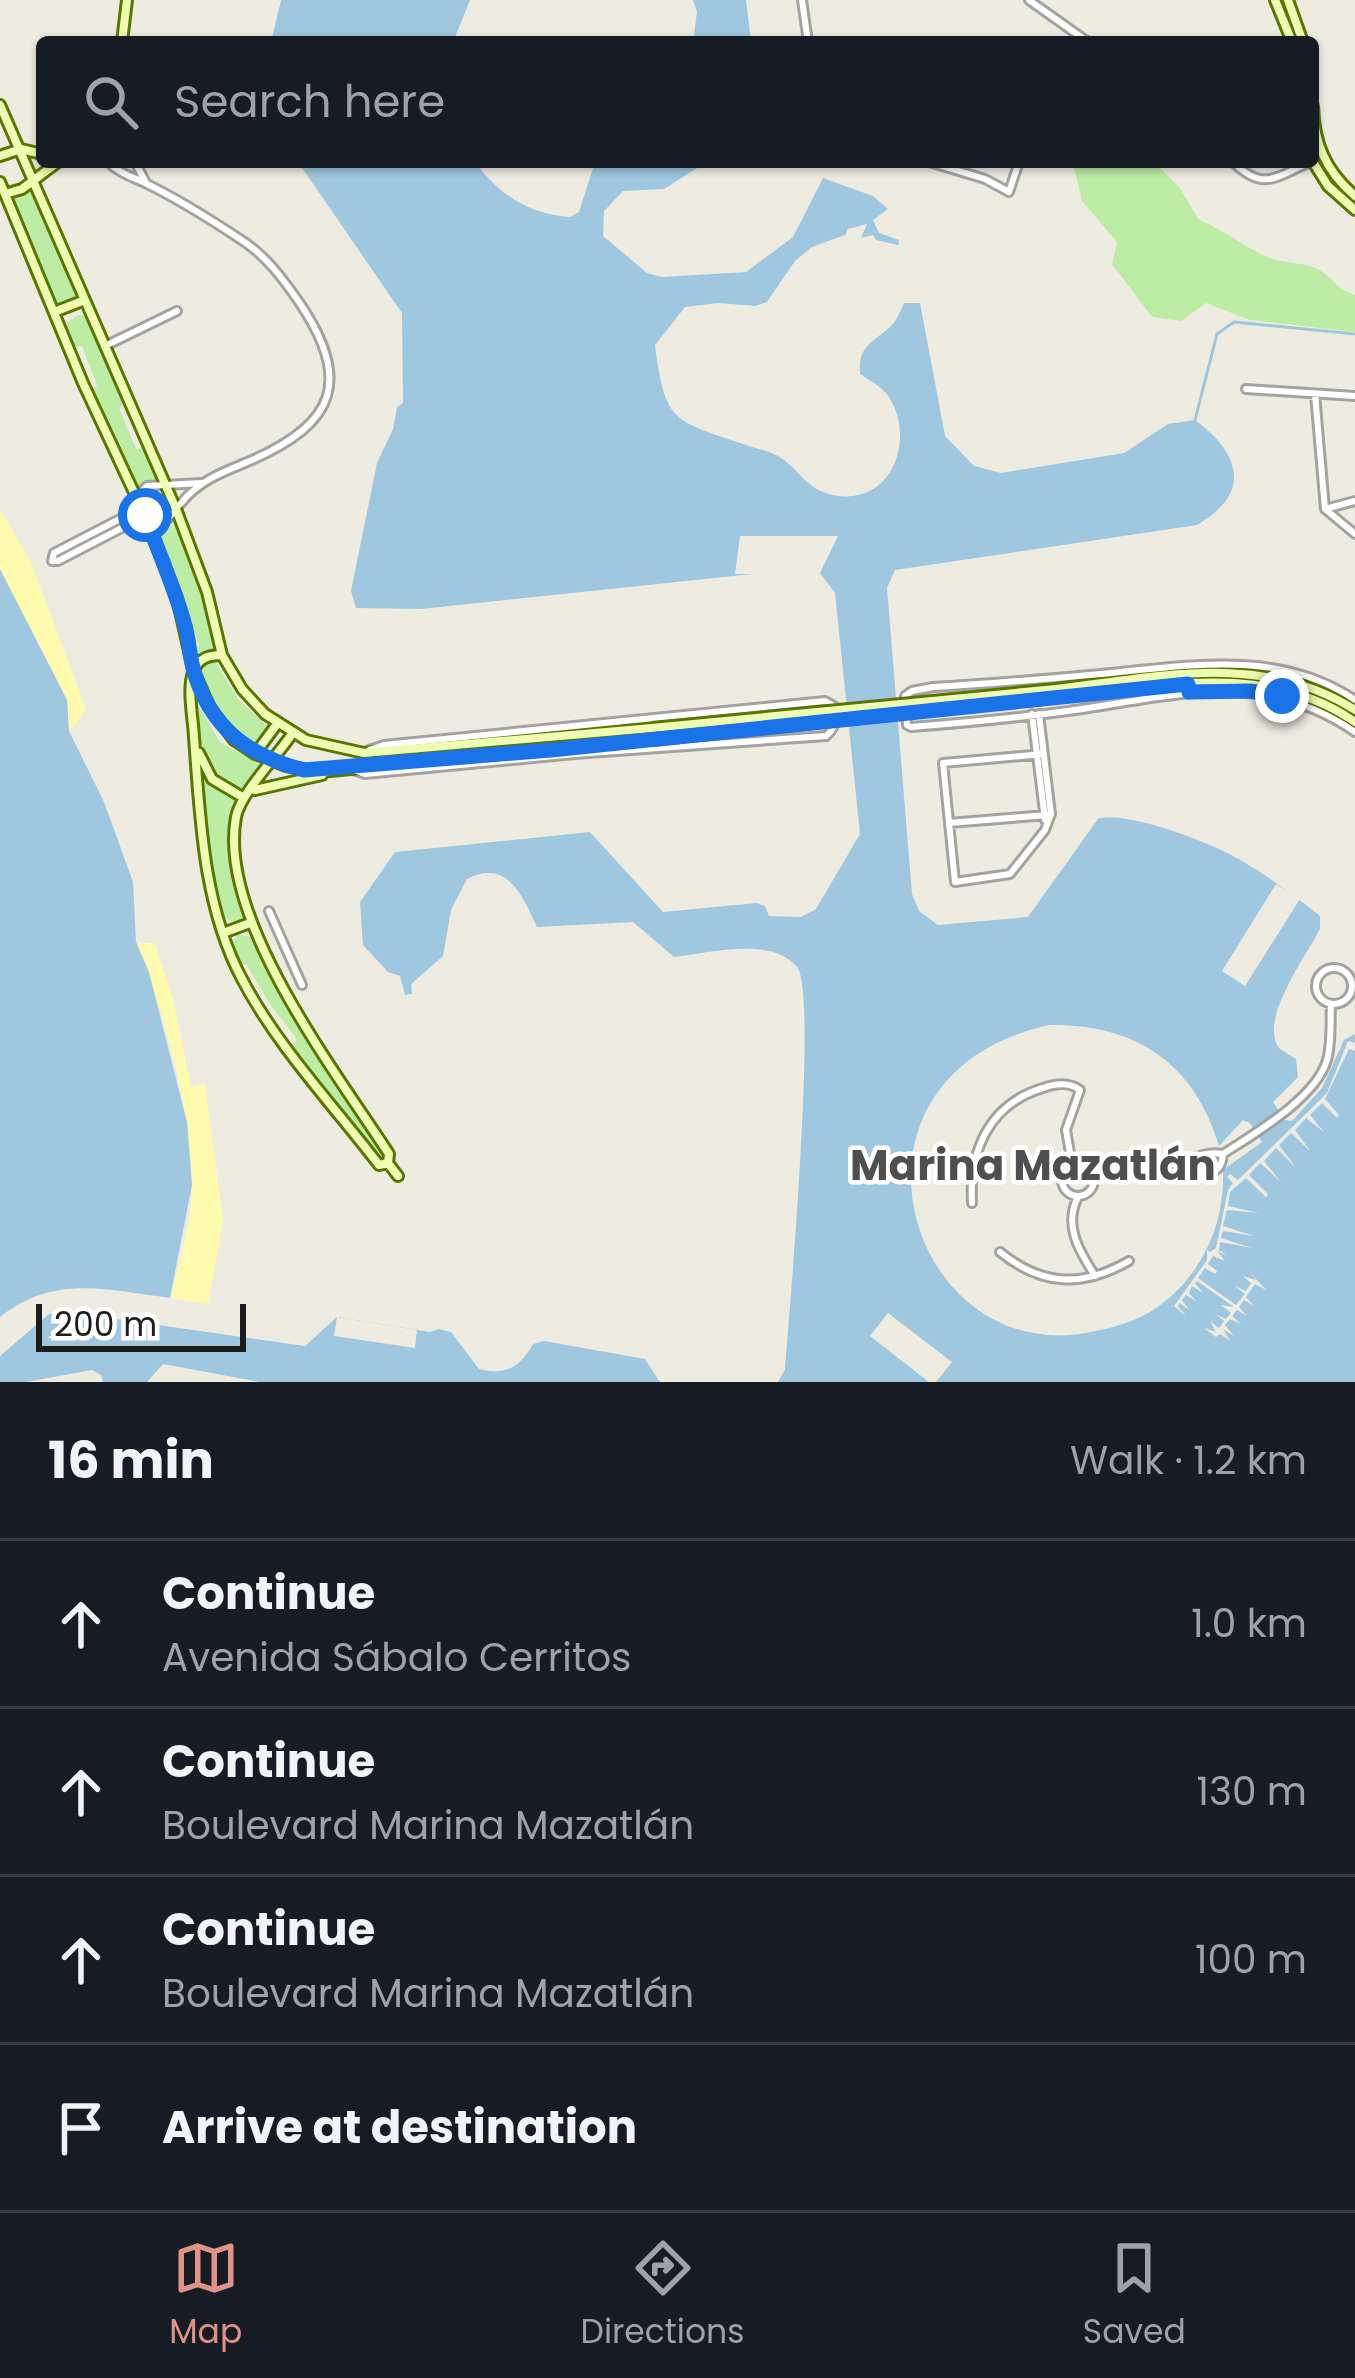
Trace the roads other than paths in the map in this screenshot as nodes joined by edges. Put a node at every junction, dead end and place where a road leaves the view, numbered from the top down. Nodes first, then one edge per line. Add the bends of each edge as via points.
1 (127, 0) edge
2 (802, 0) edge
3 (1029, 0) edge
4 (1275, 0) edge
5 (1288, 0) edge
6 (123, 36) edge
7 (807, 36) edge
8 (1080, 36) edge
9 (1290, 36) edge
10 (1301, 36) edge
11 (0, 105) edge
12 (20, 148) junction
13 (36, 152) edge
14 (0, 155) edge
15 (1319, 164) edge
16 (50, 168) edge
17 (115, 168) edge
18 (138, 168) edge
19 (949, 168) edge
20 (1017, 168) edge
21 (1239, 168) edge
22 (1295, 168) edge
23 (1318, 168) edge
24 (32, 181) junction
25 (0, 182) edge
26 (147, 184) junction
27 (5, 194) junction
28 (1355, 196) edge
29 (1355, 209) edge
30 (85, 300) junction
31 (177, 311) dead end
32 (54, 312) junction
33 (105, 346) junction
34 (1246, 389) dead end
35 (1315, 394) junction
36 (1355, 396) edge
37 (164, 483) junction
38 (200, 483) junction
39 (1355, 501) edge
40 (176, 509) junction
41 (1325, 509) junction
42 (143, 512) junction
43 (1355, 534) edge
44 (222, 655) junction
45 (194, 669) junction
46 (1187, 679) junction
47 (1056, 693) junction
48 (1355, 700) edge
49 (1355, 710) edge
50 (1035, 714) junction
51 (1355, 722) edge
52 (277, 724) junction
53 (1355, 732) edge
54 (559, 733) junction
55 (194, 734) junction
56 (292, 734) junction
57 (562, 752) junction
58 (255, 754) junction
59 (1040, 755) junction
60 (273, 762) junction
61 (336, 770) junction
62 (247, 796) junction
63 (1047, 817) junction
64 (949, 823) junction
65 (269, 911) dead end
66 (250, 923) junction
67 (223, 933) junction
68 (287, 953) junction
69 (1355, 962) edge
70 (270, 963) junction
71 (1350, 974) edge
72 (302, 985) dead end
73 (1331, 1004) junction
74 (1223, 1154) junction
75 (388, 1163) junction
76 (1180, 1163) junction
77 (1072, 1164) junction
78 (398, 1176) dead end
79 (1095, 1178) junction
80 (1078, 1197) junction
81 (972, 1203) dead end
82 (1000, 1252) dead end
83 (1129, 1261) dead end
84 (1096, 1277) junction

1 - 6 main road
2 - 7 street
3 - 8 street
4 - 9 main road
5 - 10 main road
11 - 12 main road
12 - 13 main road
12 - 14 main road
12 - 24 main road
15 - 28 main road
16 - 24 main road
17 - 26 street
18 - 26 street
19 - 20 street via 1009,192
21 - 22 street via 1263,181
23 - 29 main road
24 - 27 main road
24 - 30 main road
25 - 27 main road
26 - 38 street via 268,262 328,357 327,395 306,430
27 - 32 main road
30 - 32 main road
30 - 33 main road
31 - 33 street
32 - 42 main road
33 - 37 main road
34 - 35 street
35 - 36 street
35 - 41 street
37 - 38 street
37 - 40 main road
37 - 42 street via 141,490
38 - 40 street
39 - 41 street
40 - 42 street via 161,525
40 - 44 main road
41 - 43 street
42 - 42 street via 54,553 51,559 58,562
42 - 45 main road
44 - 45 main road
44 - 52 main road
45 - 55 main road
45 - 58 main road via 221,725
46 - 47 main road
46 - 48 street via 1272,666
46 - 49 main road via 1242,672 1281,678
46 - 50 street
46 - 50 street via 933,687 905,696 911,727
46 - 51 main road via 1281,688
46 - 53 street via 1282,696
47 - 54 main road, bridge
47 - 57 main road, bridge
50 - 59 street
52 - 56 main road
52 - 58 main road
54 - 56 main road via 364,753
54 - 57 street via 825,701 835,709 826,736
55 - 62 main road via 206,773
55 - 67 main road via 207,865
56 - 60 main road
57 - 61 main road
58 - 60 main road
59 - 63 street
59 - 64 street via 943,764
60 - 61 main road
60 - 62 main road
61 - 62 main road
62 - 66 main road via 235,826
63 - 64 street
63 - 64 street via 1010,874 955,882
65 - 68 street
66 - 67 main road
66 - 70 main road
67 - 75 main road via 270,1022 380,1165
68 - 70 street
68 - 72 street
69 - 71 street
70 - 75 main road
71 - 73 street via 1348,997
71 - 73 street via 1327,969 1316,982 1318,996
73 - 74 street via 1327,1061 1311,1086
74 - 76 street
74 - 76 street via 1208,1174
75 - 78 main road
76 - 79 street
77 - 79 street
77 - 80 street via 1062,1184
77 - 81 street via 1066,1130 1078,1087 1040,1088 997,1116 975,1154
79 - 80 street
80 - 84 street via 1074,1239
82 - 84 street via 1058,1281
83 - 84 street

